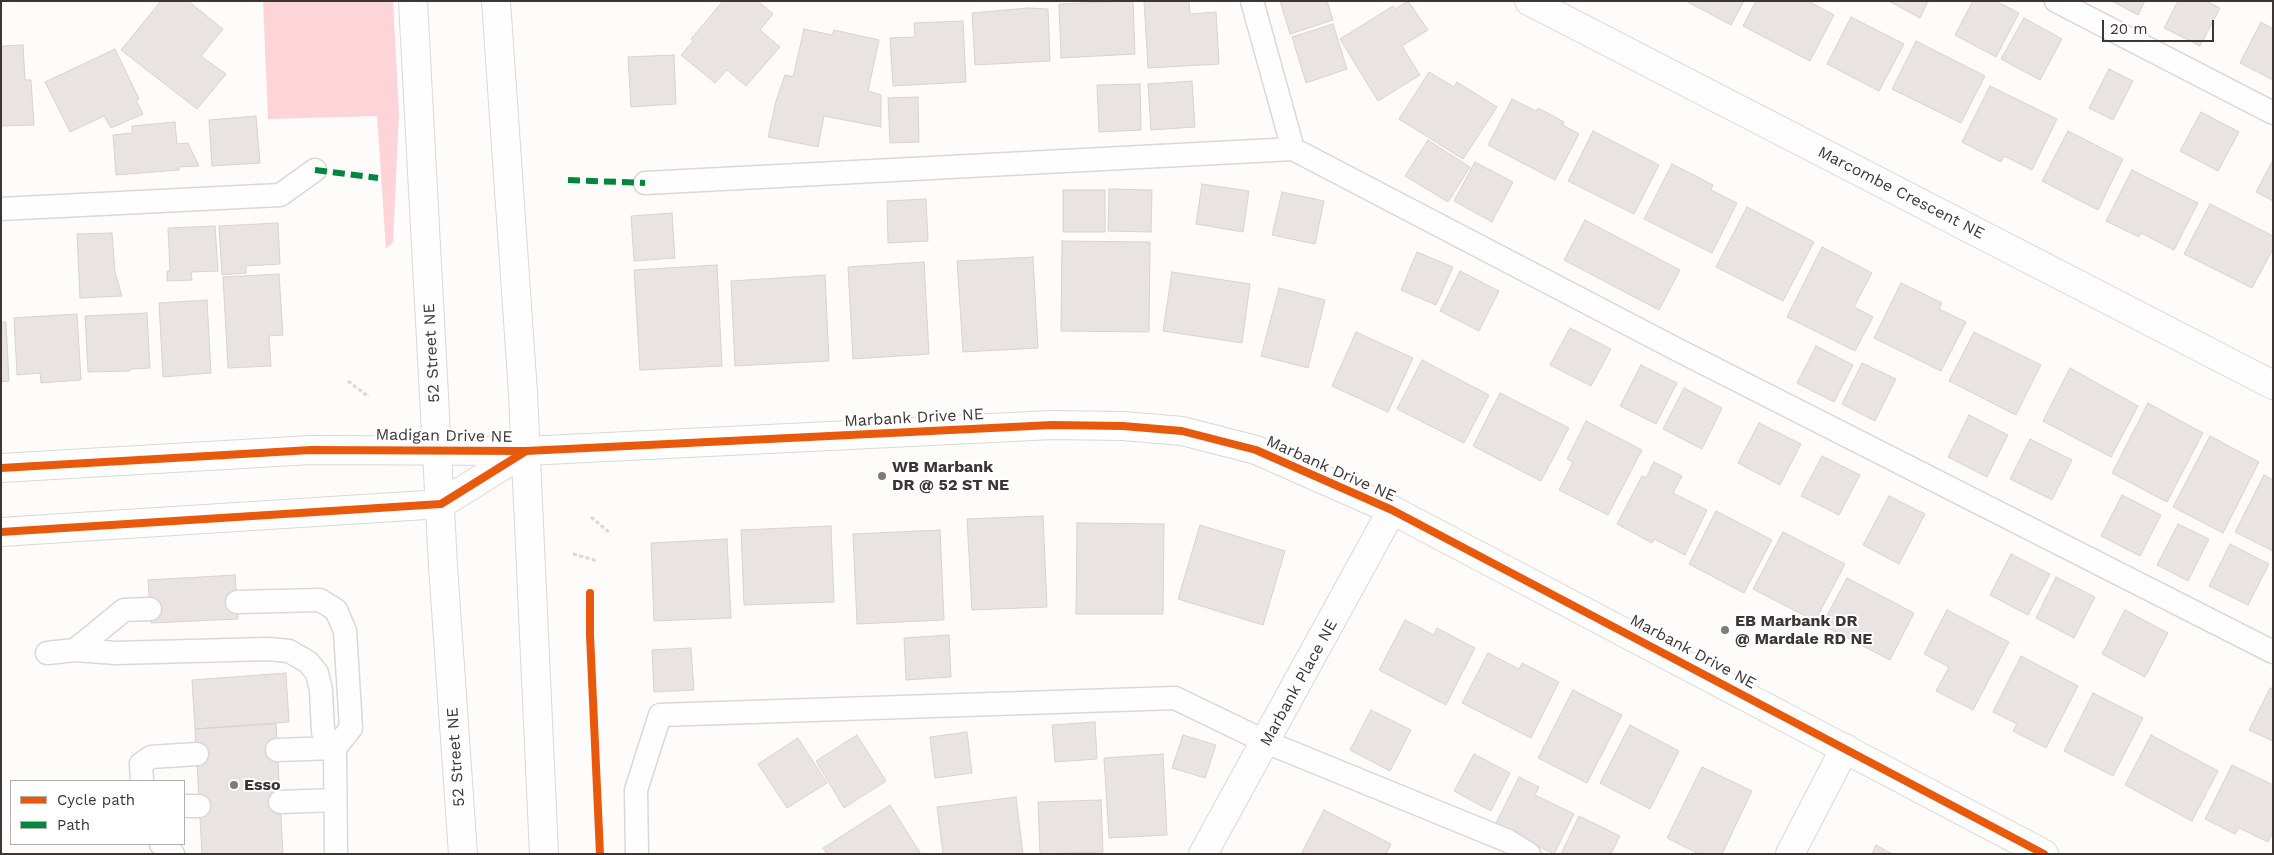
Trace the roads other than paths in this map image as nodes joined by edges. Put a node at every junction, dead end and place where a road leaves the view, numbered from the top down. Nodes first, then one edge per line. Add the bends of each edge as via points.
1 (413, 1) edge
2 (496, 1) edge
3 (1252, 1) edge
4 (1529, 1) edge
5 (2056, 1) edge
6 (2273, 113) edge
7 (1293, 149) junction
8 (315, 170) dead end
9 (645, 183) dead end
10 (1, 209) edge
11 (2273, 385) edge
12 (437, 449) junction
13 (526, 451) junction
14 (1, 468) edge
15 (440, 504) junction
16 (1392, 510) junction
17 (1, 532) edge
18 (237, 602) dead end
19 (150, 609) dead end
20 (75, 650) junction
21 (2273, 652) edge
22 (48, 653) dead end
23 (1266, 742) junction
24 (335, 748) junction
25 (1845, 748) junction
26 (277, 750) dead end
27 (197, 754) dead end
28 (142, 780) edge
29 (336, 800) junction
30 (280, 802) dead end
31 (162, 845) edge
32 (1505, 847) edge
33 (173, 854) edge
34 (336, 854) edge
35 (463, 854) edge
36 (544, 854) edge
37 (637, 854) edge
38 (1203, 854) edge
39 (1529, 854) edge
40 (1790, 854) edge
41 (2044, 854) edge

1 - 12 street, 52 Street NE
2 - 13 street
3 - 7 lane
4 - 11 street, Marcombe Crescent NE
5 - 6 lane
7 - 9 lane
7 - 21 lane via 1676,350
8 - 10 lane via 280,196
12 - 13 street, Madigan Drive NE
12 - 14 street, Madigan Drive NE via 311,450
12 - 15 street, 52 Street NE
13 - 15 street, Madigan Drive NE
13 - 16 street, Marbank Drive NE via 1052,425 1123,426 1182,431 1256,450
13 - 36 street
15 - 17 street, Madigan Drive NE
15 - 35 street, 52 Street NE
16 - 23 street, Marbank Place NE
16 - 25 street, Marbank Drive NE
18 - 24 lane via 320,600 336,610 345,631 351,728
19 - 20 lane via 124,610
20 - 22 lane
20 - 24 lane via 116,653 289,651 308,662 317,673 323,732
23 - 32 lane
23 - 37 lane via 1176,698 660,715 636,790
23 - 38 street, Marbank Place NE
24 - 26 lane
24 - 29 lane
25 - 40 street
25 - 41 street, Marbank Drive NE
27 - 28 lane via 151,757 141,764
29 - 30 lane
29 - 34 lane
31 - 33 lane
32 - 39 lane

